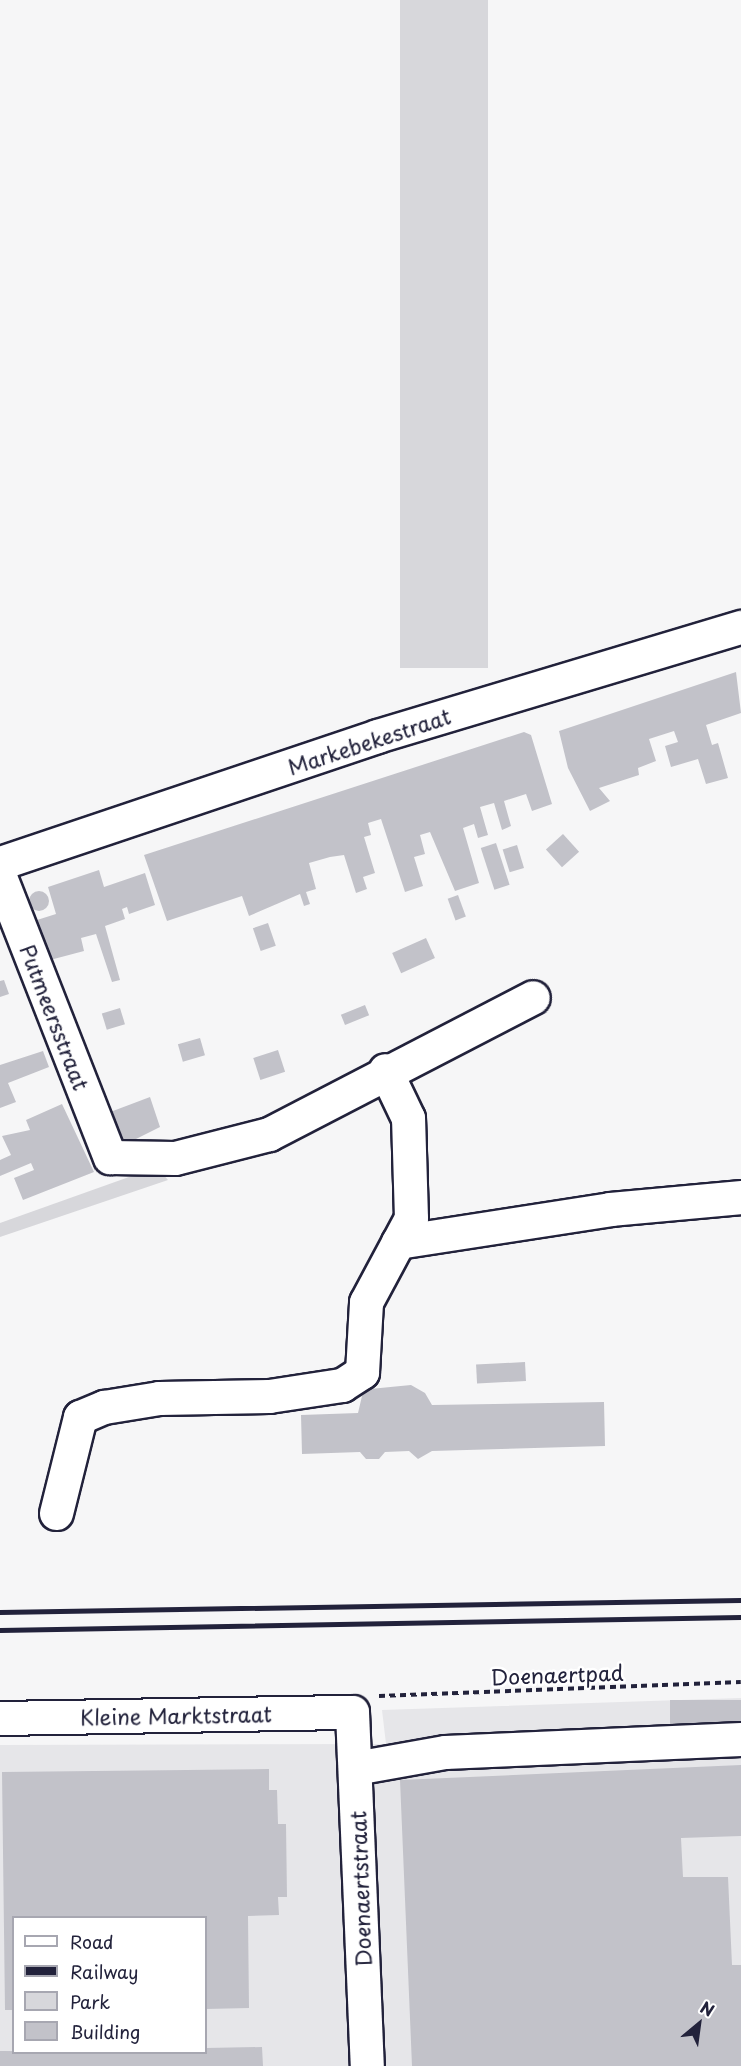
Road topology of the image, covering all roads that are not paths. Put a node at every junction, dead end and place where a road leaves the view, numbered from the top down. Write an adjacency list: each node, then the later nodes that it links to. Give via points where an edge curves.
1 (741, 627): 2 (street, Markebekestraat, via 377,736)
2 (0, 863)
3 (0, 877): 5 (street, Putmeersstraat, via 110,1157 175,1158 269,1134 347,1096)
4 (533, 997): 5 (street)
5 (386, 1070): 7 (street, via 408,1118 413,1188 411,1218)
6 (741, 1197): 7 (street, via 610,1209)
7 (398, 1242): 8 (street, via 366,1302 362,1372 342,1385 269,1396 159,1398 104,1407 80,1417)
8 (56, 1514)
9 (363, 1704): 10 (street, Kleine Marktstraat); 12 (street, Doenaertstraat)
10 (0, 1718)
11 (741, 1739): 12 (street, via 445,1752 383,1759)
12 (354, 1768): 13 (street, Doenaertstraat)
13 (367, 2066)

